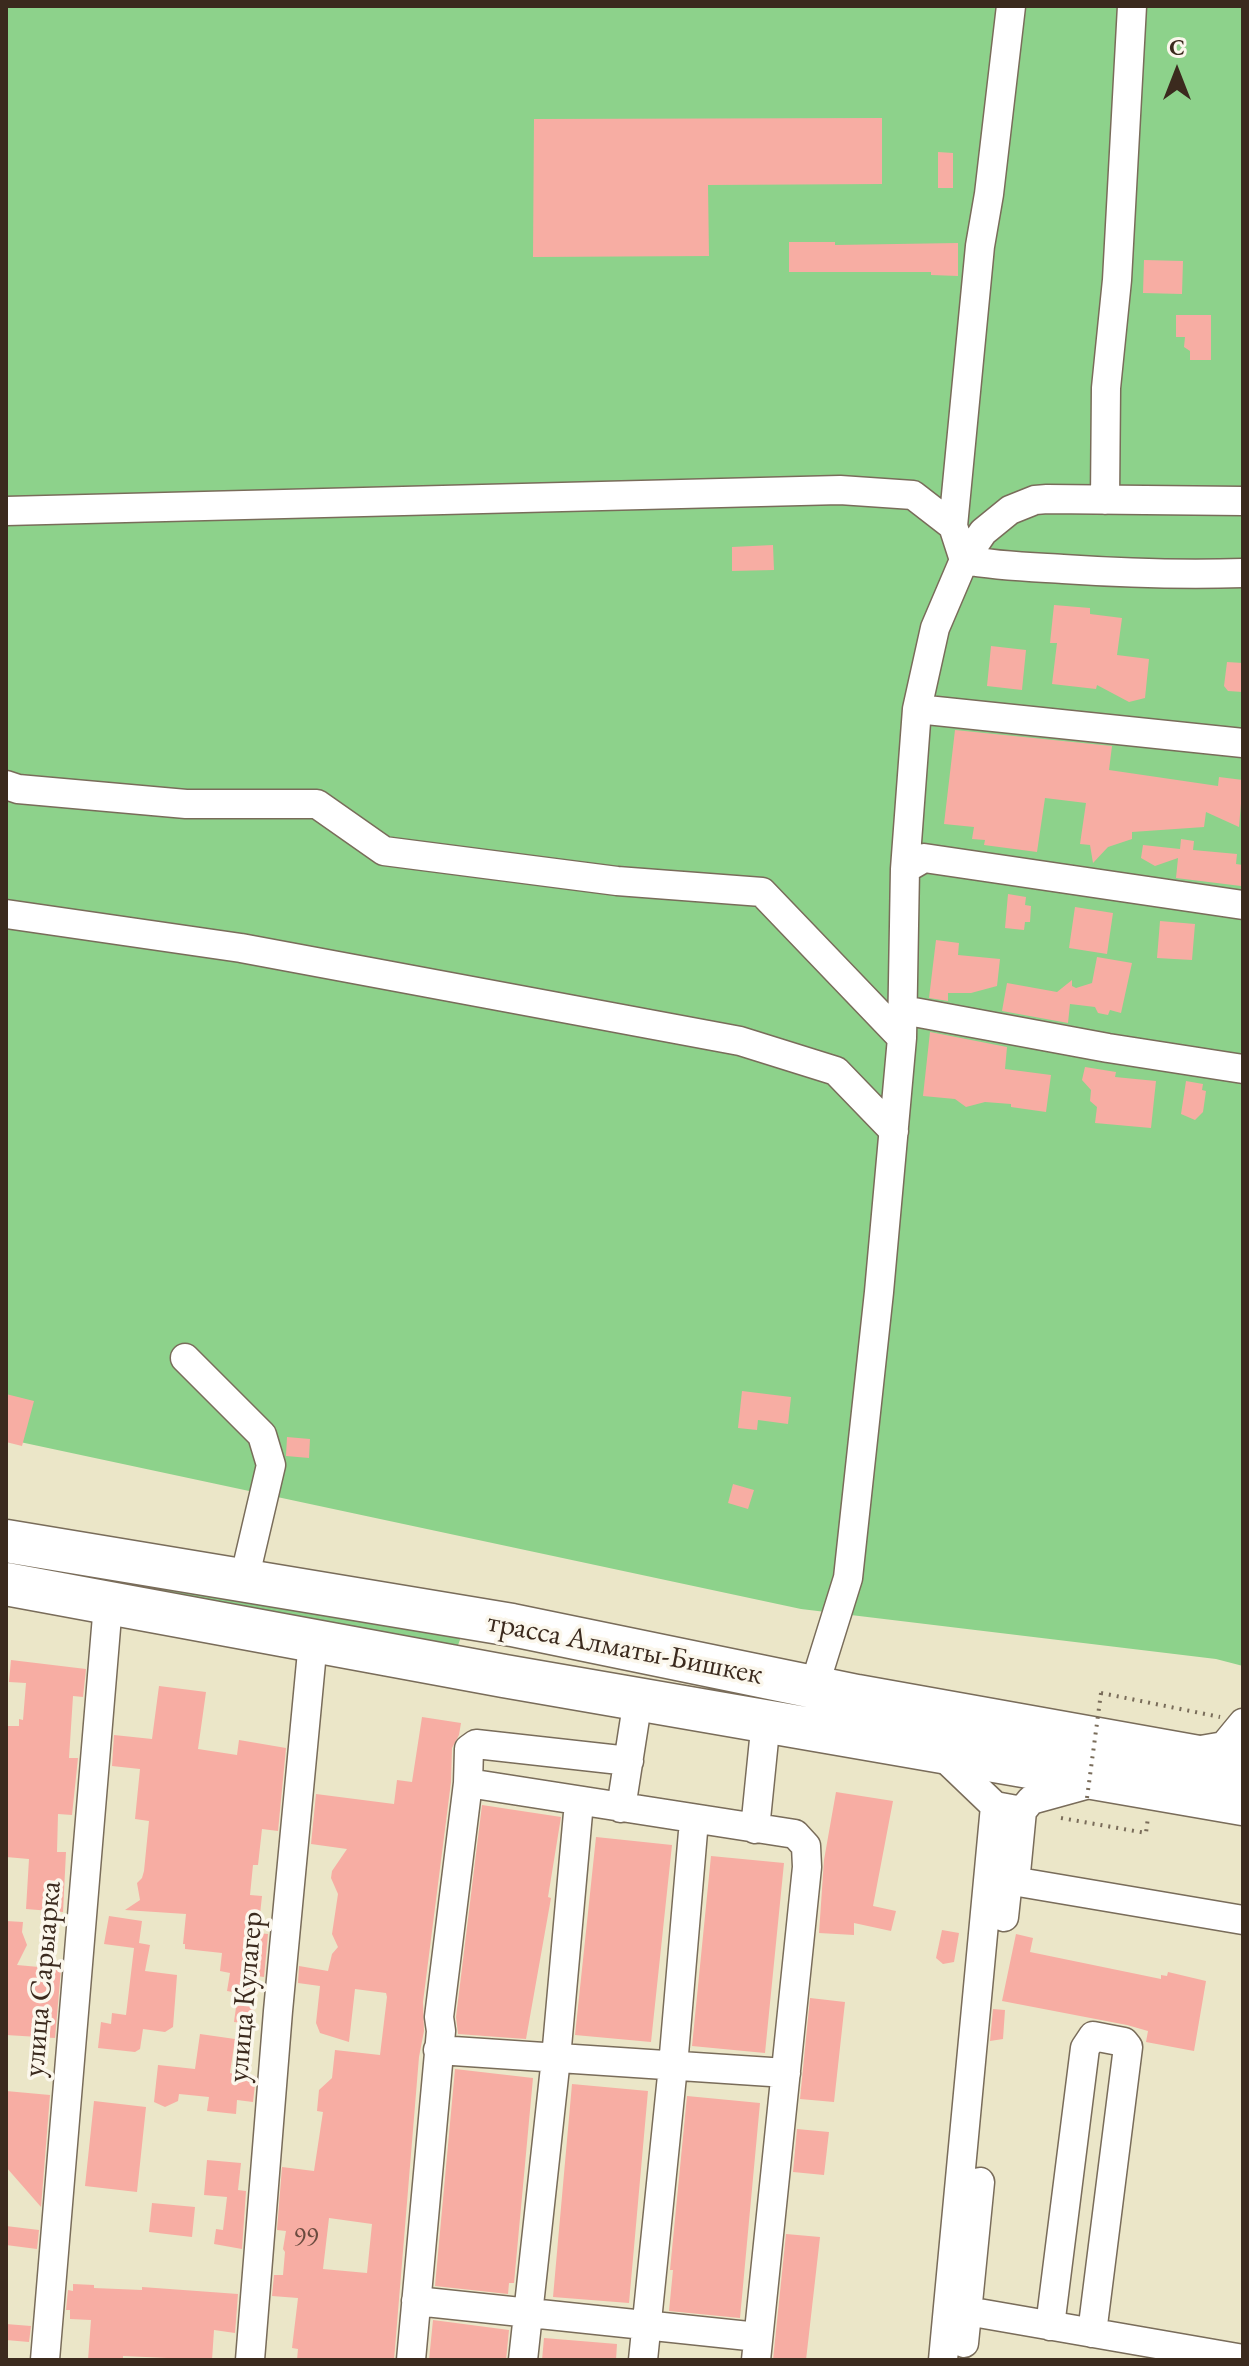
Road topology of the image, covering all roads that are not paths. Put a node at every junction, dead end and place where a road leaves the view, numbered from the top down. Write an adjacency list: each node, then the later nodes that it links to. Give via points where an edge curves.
1 (1011, 6): 6 (street, via 980,246)
2 (1132, 6): 3 (street, via 1106,388)
3 (1105, 500): 4 (street); 7 (street, via 1035,500 1021,505 983,532)
4 (1243, 501)
5 (6, 511): 6 (street, via 840,490 913,495)
6 (953, 526): 7 (street)
7 (964, 560): 8 (street, via 1094,571); 9 (street, via 935,628)
8 (1243, 573)
9 (917, 709): 10 (street); 12 (street)
10 (1243, 743)
11 (6, 785): 15 (street, via 186,804 317,804 384,851 617,881 762,892)
12 (905, 869): 13 (street, via 924,858); 15 (street)
13 (1243, 905)
14 (6, 914): 17 (street, via 241,948 740,1041 836,1071)
15 (903, 1024): 16 (street); 17 (street)
16 (1243, 1069)
17 (894, 1131): 26 (street, via 848,1578)
18 (185, 1358): 20 (street, via 262,1435 268,1450 271,1465)
19 (6, 1541): 20 (highway, трасса Алматы-Бишкек)
20 (244, 1580): 23 (highway, трасса Алматы-Бишкек)
21 (6, 1584): 22 (highway, трасса Алматы-Бишкек)
22 (108, 1604): 24 (highway, трасса Алматы-Бишкек); 56 (street, улица Сарыарка)
23 (512, 1625): 25 (highway); 26 (highway, трасса Алматы-Бишкек)
24 (313, 1641): 25 (highway, трасса Алматы-Бишкек); 57 (street, улица Кулагер)
25 (504, 1676): 27 (highway, трасса Алматы-Бишкек)
26 (814, 1687): 31 (highway, трасса Алматы-Бишкек)
27 (638, 1699): 28 (highway, трасса Алматы-Бишкек); 32 (street)
28 (766, 1720): 30 (highway, трасса Алматы-Бишкек); 41 (street)
29 (1236, 1721): 31 (street, via 1224,1746)
30 (923, 1747): 35 (highway, трасса Алматы-Бишкек); 39 (street)
31 (1178, 1753): 33 (highway, трасса Алматы-Бишкек)
32 (629, 1761): 34 (street, via 476,1744 469,1749); 38 (street)
33 (1243, 1765)
34 (468, 1783): 36 (street); 44 (street)
35 (1118, 1796): 37 (highway, трасса Алматы-Бишкек); 39 (street, via 1077,1785)
36 (579, 1802): 38 (street); 45 (street)
37 (1243, 1804)
38 (621, 1808): 40 (street)
39 (1008, 1808): 42 (street)
40 (694, 1820): 41 (street); 46 (street)
41 (755, 1829): 47 (street, via 795,1834 806,1846)
42 (999, 1879): 43 (street); 49 (street); 61 (street)
43 (1243, 1920)
44 (438, 2050): 45 (street); 48 (street)
45 (556, 2058): 46 (street); 50 (street)
46 (673, 2066): 47 (street); 51 (street)
47 (786, 2073): 54 (street)
48 (416, 2301): 50 (street); 58 (street)
49 (967, 2311): 52 (street); 62 (street)
50 (526, 2314): 51 (street); 59 (street)
51 (647, 2324): 54 (street); 60 (street)
52 (1050, 2326): 53 (street); 53 (street, via 1085,2048 1093,2036 1128,2047)
53 (1092, 2333): 55 (street)
54 (757, 2349)
55 (1243, 2359)
56 (45, 2360)
57 (250, 2360)
58 (411, 2360)
59 (523, 2360)
60 (643, 2360)
61 (943, 2360)
62 (961, 2360)

